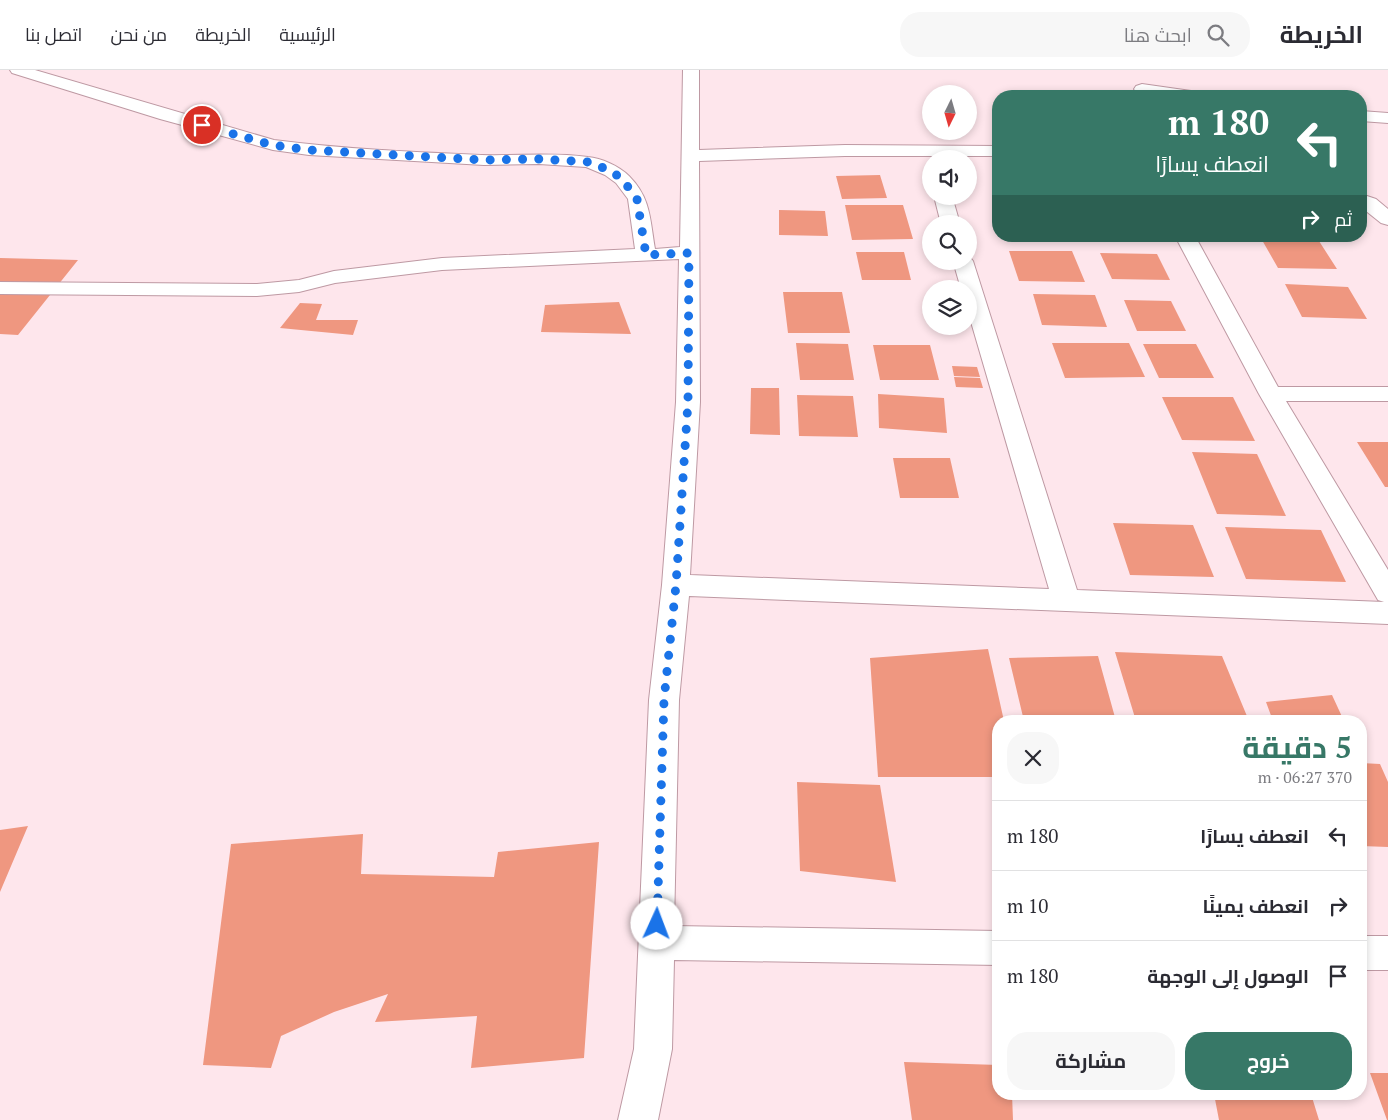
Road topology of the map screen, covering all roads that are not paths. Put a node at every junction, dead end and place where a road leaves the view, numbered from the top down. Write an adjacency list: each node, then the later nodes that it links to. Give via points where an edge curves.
1 (18, 70): 15 (street, via 272,145 484,160 589,162 622,179 637,199)
2 (690, 70): 10 (street)
3 (1146, 70): 4 (street)
4 (1142, 90)
5 (1367, 116): 6 (street)
6 (1388, 118)
7 (992, 151): 8 (street)
8 (977, 152)
9 (922, 154): 10 (street, via 806,150)
10 (691, 156): 14 (street)
11 (1373, 202): 12 (street)
12 (1388, 219)
13 (1188, 242): 18 (street)
14 (689, 253): 15 (street); 20 (street, via 688,402)
15 (646, 255): 17 (street, via 442,264 257,290)
16 (966, 270): 22 (street)
17 (0, 288)
18 (1270, 394): 19 (street); 21 (street)
19 (1388, 394)
20 (676, 585): 22 (street); 24 (street, via 664,700)
21 (1388, 593)
22 (1066, 600): 23 (street)
23 (1388, 613)
24 (657, 943): 25 (street); 28 (street, via 652,1049)
25 (992, 948)
26 (1367, 953): 27 (street)
27 (1388, 953)
28 (638, 1120)

